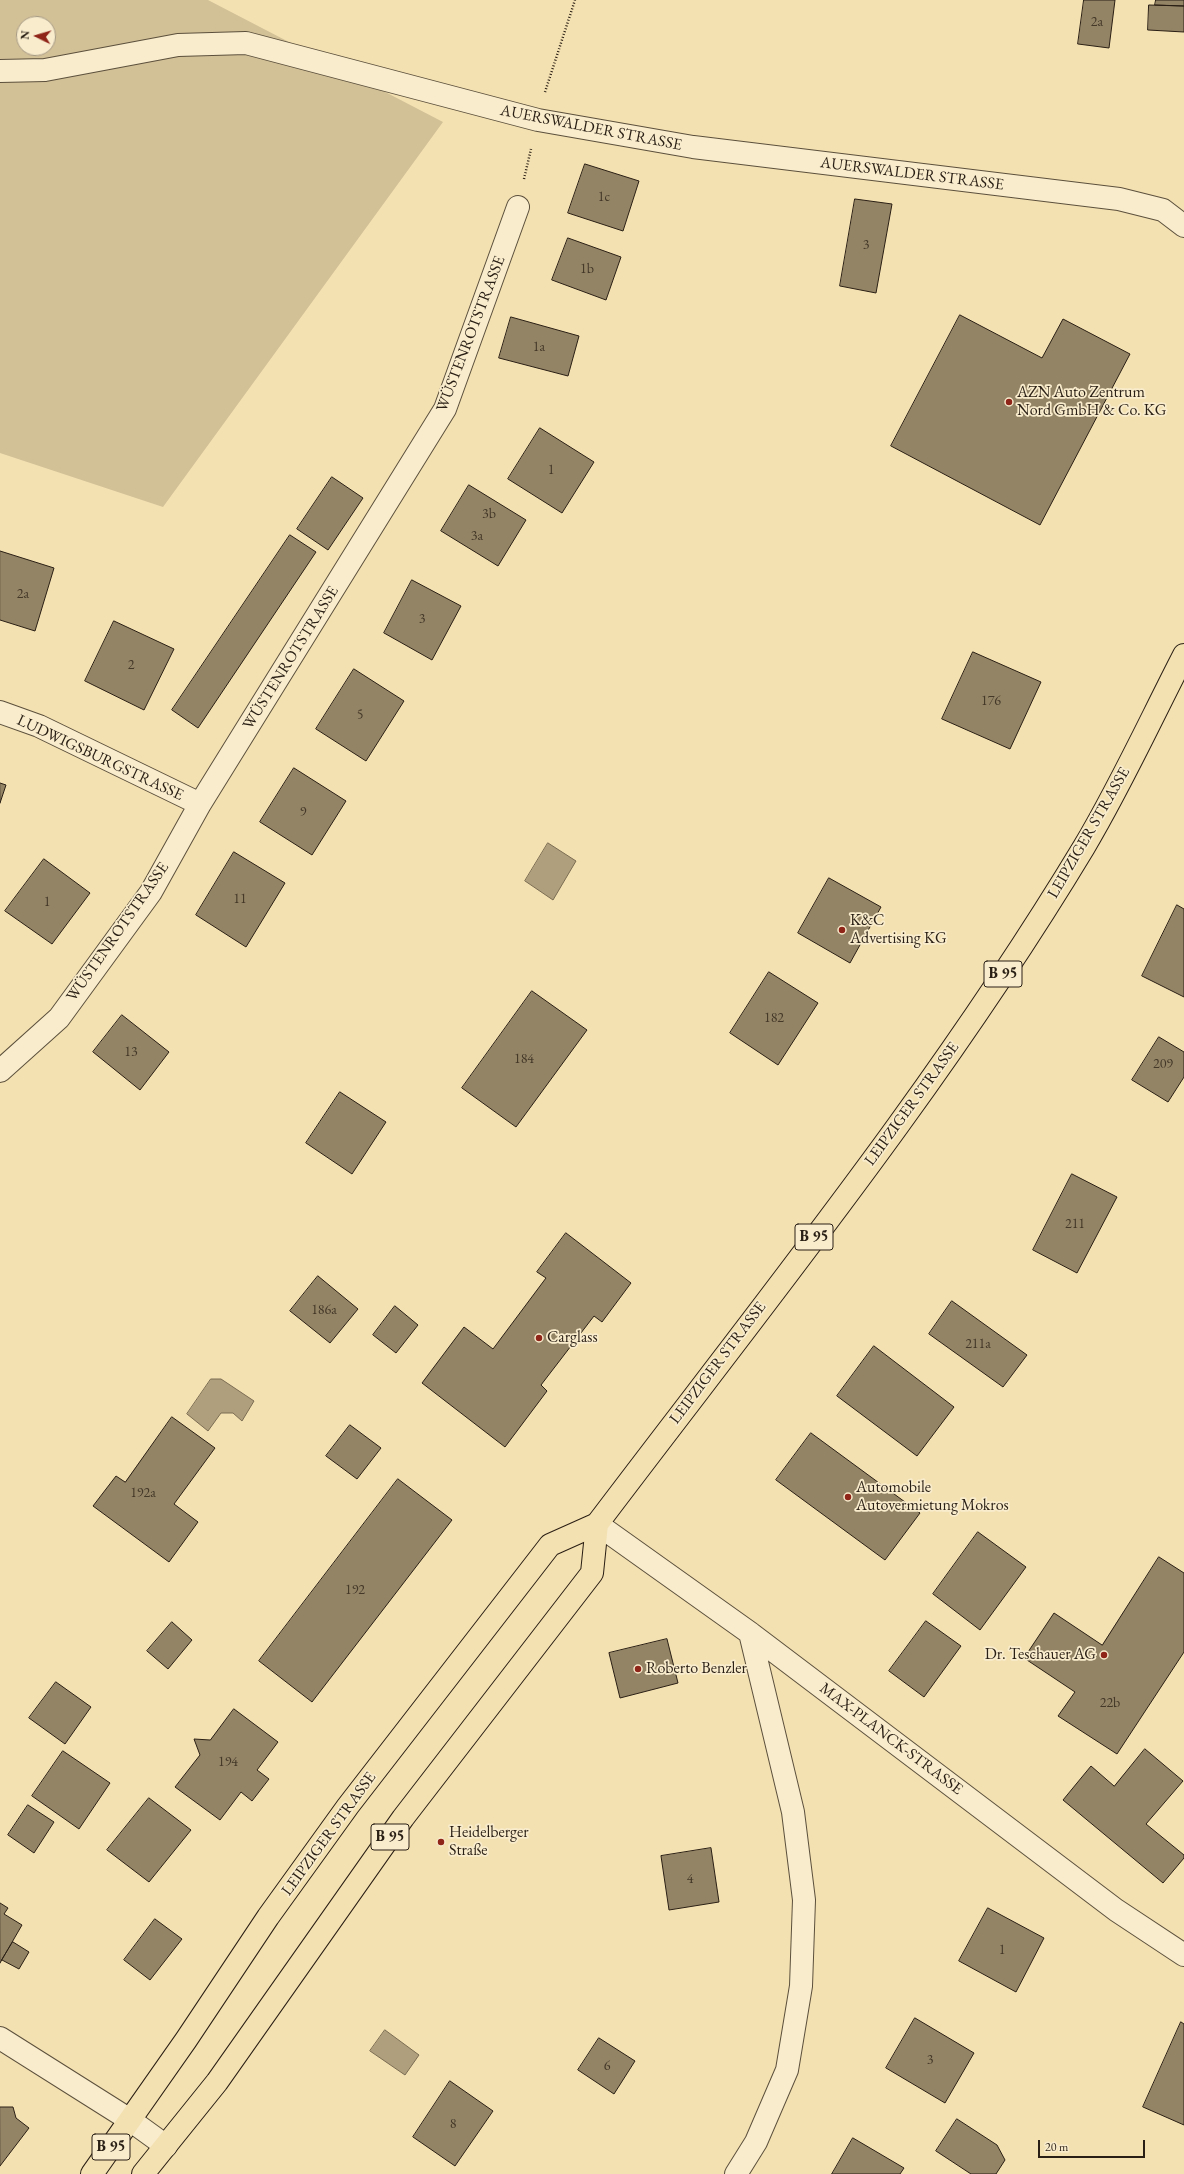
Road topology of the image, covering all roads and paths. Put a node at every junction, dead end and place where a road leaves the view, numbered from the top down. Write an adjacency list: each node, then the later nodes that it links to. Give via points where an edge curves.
1 (575, 0): 3 (path)
2 (0, 71): 3 (street, AUERSWALDER STRASSE, via 45,70 178,45 246,43)
3 (538, 120): 4 (path); 5 (street, AUERSWALDER STRASSE, via 693,147 1119,199 1163,210)
4 (518, 207): 8 (street, WÜSTENROTSTRASSE, via 445,409)
5 (1184, 226)
6 (1184, 655): 10 (main road, LEIPZIGER STRASSE / B 95, via 1085,845 1004,972 917,1100)
7 (0, 712): 8 (street, LUDWIGSBURGSTRASSE, via 39,726)
8 (200, 804): 9 (street, WÜSTENROTSTRASSE, via 151,892 59,1018)
9 (0, 1071)
10 (597, 1524): 11 (street, MAX-PLANCK-STRASSE); 14 (main road, LEIPZIGER STRASSE / B 95, via 550,1545 532,1567 348,1806 268,1917); 15 (main road, B 95, via 592,1573 403,1818 217,2082)
11 (750, 1633): 12 (street, MAX-PLANCK-STRASSE, via 1116,1910); 18 (street, via 793,1812 803,1907 801,1986 787,2070 756,2142)
12 (1184, 1955)
13 (0, 2038): 14 (street)
14 (130, 2120): 15 (street); 16 (main road, LEIPZIGER STRASSE / B 95)
15 (166, 2146): 17 (main road, B 95)
16 (92, 2174)
17 (143, 2174)
18 (736, 2174)

